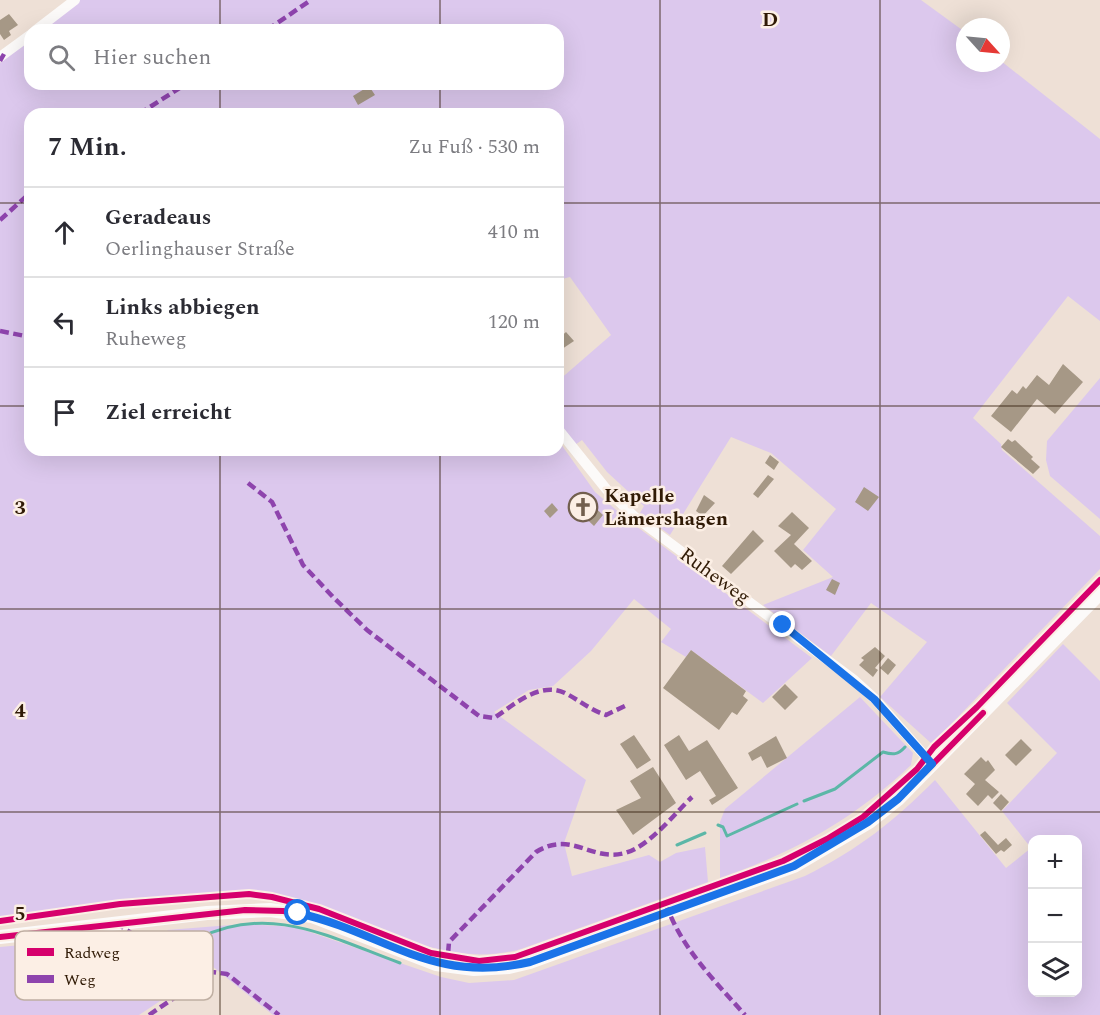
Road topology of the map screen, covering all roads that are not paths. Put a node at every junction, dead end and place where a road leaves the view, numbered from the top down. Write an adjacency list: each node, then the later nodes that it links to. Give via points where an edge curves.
1 (75, 0): 2 (street)
2 (44, 24)
3 (24, 39): 4 (street)
4 (0, 57)
5 (564, 436): 7 (street, Ruheweg, via 607,490 635,517 853,679)
6 (1100, 593): 7 (street)
7 (932, 764): 8 (street, via 898,799 868,822 794,866 509,967 474,969 436,964 312,916 270,910 207,913)
8 (52, 931)
9 (15, 935): 10 (street)
10 (0, 937)

